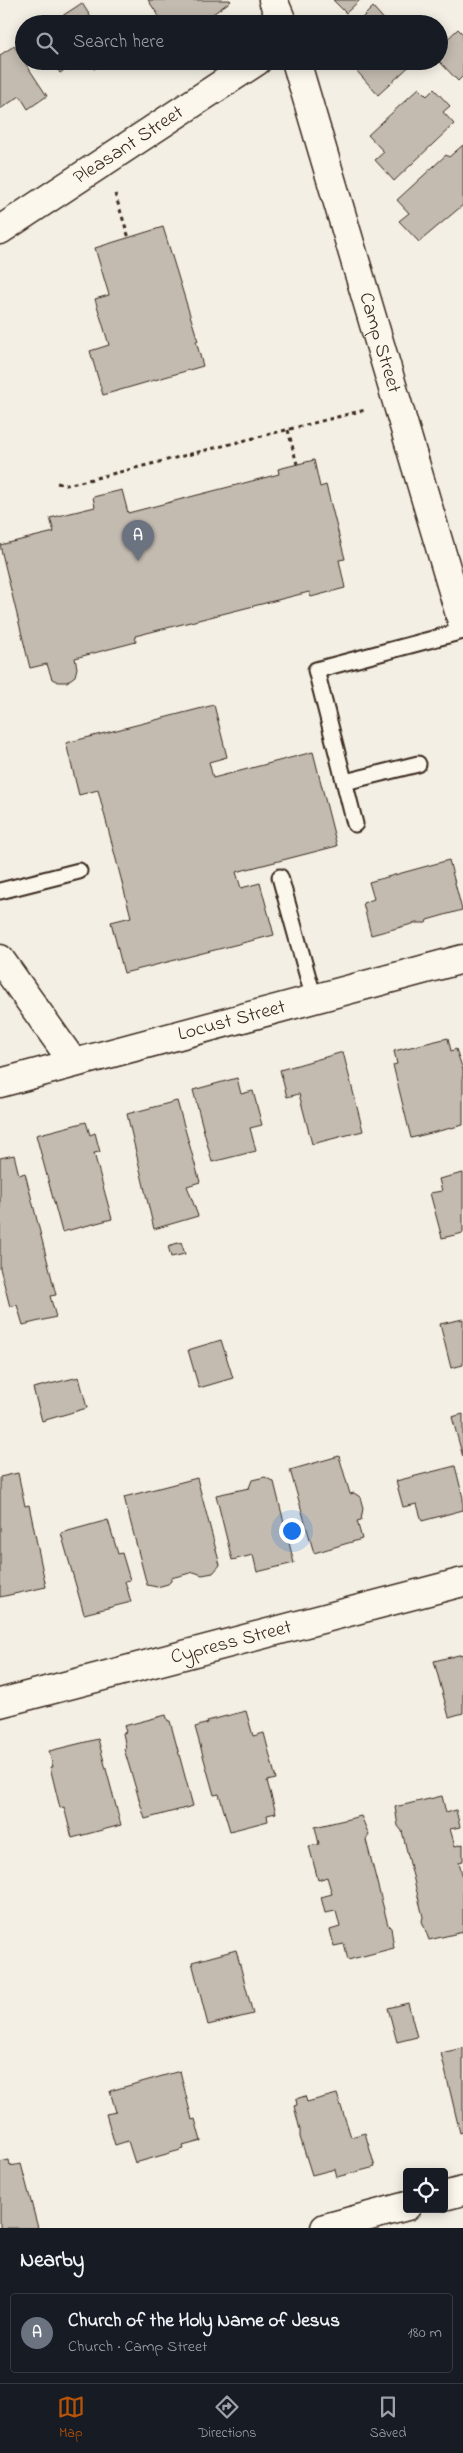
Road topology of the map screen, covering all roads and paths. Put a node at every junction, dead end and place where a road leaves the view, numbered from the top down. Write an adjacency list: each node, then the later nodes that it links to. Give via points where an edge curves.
1 (273, 0): 2 (street)
2 (279, 15)
3 (244, 70): 6 (street, Pleasant Street)
4 (299, 70): 12 (street, Camp Street)
5 (114, 190): 7 (path)
6 (0, 230)
7 (129, 238)
8 (368, 409): 9 (path)
9 (288, 430): 10 (path); 11 (path, via 80,482)
10 (297, 464)
11 (57, 483)
12 (462, 617): 14 (lane, via 316,670)
13 (418, 764): 14 (lane)
14 (345, 782): 15 (lane)
15 (355, 824)
16 (79, 871): 18 (lane)
17 (280, 876): 21 (lane)
18 (0, 891)
19 (0, 959): 22 (street)
20 (463, 959): 21 (street, Locust Street)
21 (314, 999): 22 (street, Locust Street)
22 (73, 1062): 23 (street, Locust Street)
23 (0, 1083)
24 (463, 1582): 25 (street, Cypress Street)
25 (0, 1704)
26 (463, 2191): 27 (street)
27 (448, 2195)
28 (403, 2207): 29 (street)
29 (325, 2228)

